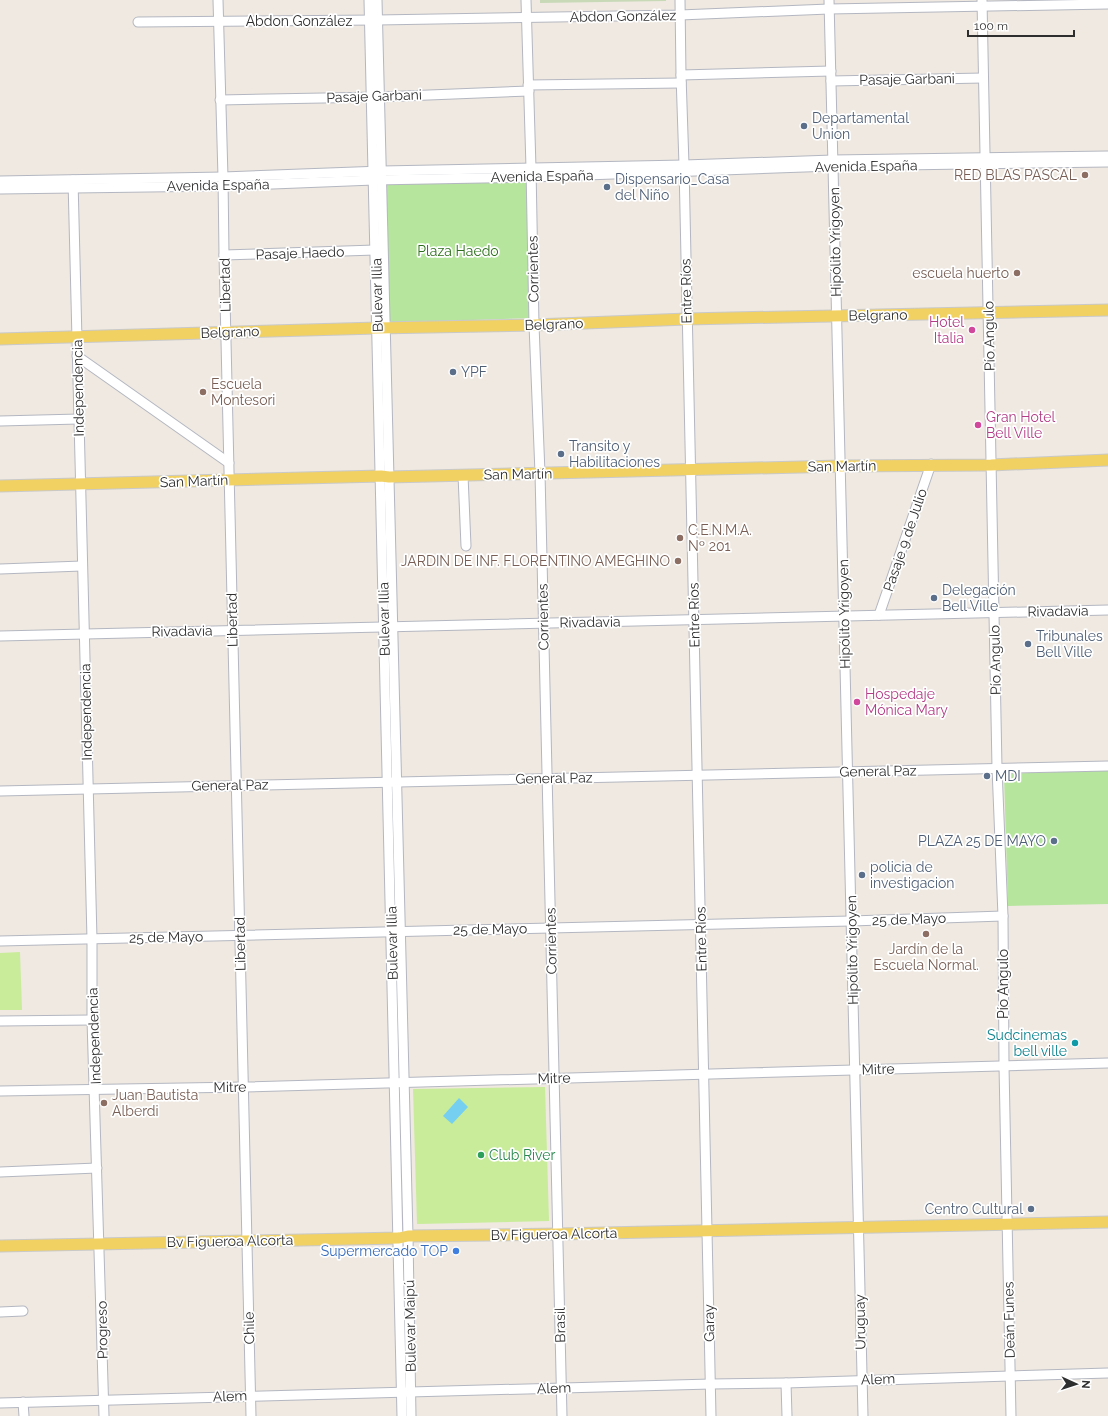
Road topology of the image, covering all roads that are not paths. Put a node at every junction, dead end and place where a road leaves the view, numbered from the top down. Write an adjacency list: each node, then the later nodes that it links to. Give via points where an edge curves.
1 (218, 0): 13 (street, Libertad)
2 (369, 0): 11 (street, Bulevar Illia)
3 (377, 0): 11 (street, Bulevar Illia)
4 (526, 0): 10 (street, Corrientes)
5 (680, 0): 9 (street, Entre Ríos)
6 (982, 3): 7 (street, Abdon González); 8 (street, Abdon González); 15 (street, Pío Angulo)
7 (1108, 4)
8 (829, 5): 9 (street, Abdon González); 14 (street, Hipólito Yrigoyen)
9 (680, 14): 10 (street, Abdon González); 16 (street, Entre Ríos)
10 (527, 17): 11 (street, Abdon González); 18 (street, Corrientes)
11 (374, 20): 13 (street, Abdon González); 19 (street, Bulevar Illia)
12 (138, 22): 13 (street, Abdon González)
13 (219, 22): 20 (street, Libertad)
14 (831, 71): 16 (street, Pasaje Garbani); 17 (street, Hipólito Yrigoyen)
15 (983, 78): 17 (street, Pasaje Garbani); 22 (street, Pío Angulo)
16 (681, 79): 18 (street, Pasaje Garbani); 25 (street, Entre Ríos)
17 (831, 81): 24 (street, Hipólito Yrigoyen)
18 (528, 88): 19 (street, Pasaje Garbani); 26 (street, Corrientes)
19 (375, 97): 20 (street, Pasaje Garbani); 27 (street, Bulevar Illia)
20 (220, 100): 29 (street, Libertad)
21 (1108, 156): 22 (street, Avenida España)
22 (985, 161): 23 (street, Avenida España); 24 (street, Avenida España); 35 (street, Pío Angulo)
23 (1108, 162)
24 (833, 163): 25 (street, Avenida España); 36 (street, Hipólito Yrigoyen)
25 (684, 168): 26 (street, Avenida España); 37 (street, Entre Ríos)
26 (531, 173): 27 (street, Avenida España); 38 (street, Corrientes)
27 (378, 175): 29 (street, Avenida España); 32 (street, Bulevar Illia); 39 (street, Bulevar Illia)
28 (0, 181): 30 (street, Avenida España)
29 (223, 181): 30 (street, Avenida España); 33 (street, Libertad)
30 (73, 183): 31 (street, Avenida España); 41 (street, Independencia)
31 (0, 189)
32 (375, 250): 33 (street, Pasaje Haedo); 39 (street, Bulevar Illia)
33 (224, 255): 40 (street, Libertad)
34 (1108, 310): 35 (main road, Belgrano)
35 (988, 312): 36 (main road, Belgrano); 49 (street, Pío Angulo)
36 (837, 315): 37 (main road, Belgrano); 50 (street, Hipólito Yrigoyen)
37 (687, 319): 38 (main road, Belgrano); 51 (street, Entre Ríos)
38 (534, 325): 39 (main road, Belgrano); 52 (street, Corrientes)
39 (381, 327): 40 (main road, Belgrano); 54 (street, Bulevar Illia)
40 (226, 332): 41 (main road, Belgrano); 47 (street, Libertad)
41 (77, 336): 42 (main road, Belgrano); 43 (street, Independencia)
42 (0, 339)
43 (77, 356): 44 (street, Independencia); 47 (street)
44 (79, 418): 45 (street); 56 (street, Independencia)
45 (0, 421)
46 (1108, 460): 49 (main road, San Martín)
47 (229, 463): 55 (street, Libertad)
48 (931, 464): 49 (main road, San Martín); 50 (main road, San Martín); 63 (street, Pasaje 9 de Julio)
49 (991, 465): 62 (street, Pío Angulo)
50 (840, 466): 51 (main road, San Martín); 64 (street, Hipólito Yrigoyen)
51 (690, 470): 52 (main road, San Martín); 65 (street, Entre Ríos)
52 (540, 473): 53 (main road, San Martín); 66 (street, Corrientes)
53 (463, 475): 54 (main road, San Martín); 58 (street)
54 (385, 476): 55 (main road, San Martín); 67 (street, Bulevar Illia)
55 (229, 480): 56 (main road, San Martín); 68 (street, Libertad)
56 (80, 485): 57 (main road, San Martín); 59 (street, Independencia)
57 (0, 486)
58 (466, 546)
59 (82, 566): 60 (street); 69 (street, Independencia)
60 (0, 570)
61 (1108, 610): 62 (street, Rivadavia)
62 (994, 612): 63 (street, Rivadavia); 72 (street, Pío Angulo)
63 (879, 615): 64 (street, Rivadavia)
64 (844, 616): 65 (street, Rivadavia); 73 (street, Hipólito Yrigoyen)
65 (694, 619): 66 (street, Rivadavia); 74 (street, Entre Ríos)
66 (543, 623): 67 (street, Rivadavia); 75 (street, Corrientes)
67 (389, 626): 68 (street, Rivadavia); 76 (street, Bulevar Illia)
68 (233, 630): 69 (street, Rivadavia); 77 (street, Libertad)
69 (84, 634): 70 (street, Rivadavia); 78 (street, Independencia)
70 (0, 636)
71 (1108, 766): 72 (street, General Paz)
72 (998, 768): 73 (street, General Paz); 80 (street, Pío Angulo)
73 (848, 771): 74 (street, General Paz); 81 (street, Hipólito Yrigoyen)
74 (697, 775): 75 (street, General Paz); 82 (street, Entre Ríos)
75 (547, 778): 76 (street, General Paz); 83 (street, Corrientes)
76 (392, 782): 77 (street, General Paz); 84 (street, Bulevar Illia)
77 (236, 785): 78 (street, General Paz); 85 (street, Libertad)
78 (88, 789): 79 (street, General Paz); 86 (street, Independencia)
79 (0, 791)
80 (1003, 916): 81 (street, 25 de Mayo); 91 (street, Pío Angulo)
81 (851, 921): 82 (street, 25 de Mayo); 92 (street, Hipólito Yrigoyen)
82 (701, 924): 83 (street, 25 de Mayo); 93 (street, Entre Ríos)
83 (550, 928): 84 (street, 25 de Mayo); 94 (street, Corrientes)
84 (396, 932): 85 (street, 25 de Mayo); 95 (street, Bulevar Illia)
85 (240, 935): 86 (street, 25 de Mayo); 96 (street, Libertad)
86 (92, 939): 87 (street, 25 de Mayo); 88 (street, Independencia)
87 (0, 941)
88 (92, 1020): 89 (street); 97 (street, Independencia)
89 (0, 1021)
90 (1108, 1063): 91 (street, Mitre)
91 (1004, 1066): 92 (street, Mitre); 102 (street, Pío Angulo)
92 (854, 1070): 93 (street, Mitre); 103 (street, Hipólito Yrigoyen)
93 (704, 1074): 94 (street, Mitre); 104 (street, Entre Ríos)
94 (554, 1078): 95 (street, Mitre); 105 (street, Corrientes)
95 (400, 1082): 96 (street, Mitre); 106 (street, Bulevar Illia)
96 (243, 1087): 97 (street, Mitre); 107 (street, Libertad)
97 (95, 1089): 98 (street, Mitre); 99 (street, Independencia)
98 (0, 1091)
99 (97, 1168): 100 (street); 108 (street, Independencia)
100 (0, 1172)
101 (1108, 1222): 102 (main road, Bv Figueroa Alcorta)
102 (1007, 1224): 103 (main road, Bv Figueroa Alcorta); 113 (street, Deán Funes)
103 (858, 1227): 104 (main road, Bv Figueroa Alcorta); 114 (street, Uruguay)
104 (707, 1230): 105 (main road, Bv Figueroa Alcorta); 116 (street, Garay)
105 (558, 1234): 106 (main road, Bv Figueroa Alcorta); 117 (street, Brasil)
106 (404, 1237): 107 (main road, Bv Figueroa Alcorta); 118 (street, Bulevar Maipú)
107 (247, 1241): 108 (main road, Bv Figueroa Alcorta); 119 (street, Chile)
108 (99, 1244): 109 (main road, Bv Figueroa Alcorta); 120 (street, Progreso)
109 (0, 1246)
110 (23, 1311): 111 (street)
111 (0, 1312)
112 (1108, 1373): 113 (street, Alem)
113 (1010, 1376): 114 (street, Alem); 132 (street, Deán Funes)
114 (862, 1380): 115 (street, Alem); 131 (street, Uruguay)
115 (786, 1383): 116 (street, Alem); 130 (street)
116 (711, 1384): 117 (street, Alem); 129 (street, Garay)
117 (561, 1388): 118 (street, Alem); 128 (street, Brasil)
118 (406, 1392): 119 (street, Alem); 126 (street, Bulevar Maipú); 127 (street, Bulevar Maipú)
119 (250, 1396): 120 (street, Alem); 125 (street, Chile)
120 (103, 1400): 122 (street, Alem); 124 (street, Progreso)
121 (0, 1402): 122 (street, Alem)
122 (24, 1402): 123 (street)
123 (24, 1416)
124 (104, 1416)
125 (251, 1416)
126 (402, 1416)
127 (412, 1416)
128 (562, 1416)
129 (711, 1416)
130 (787, 1416)
131 (862, 1416)
132 (1011, 1416)

